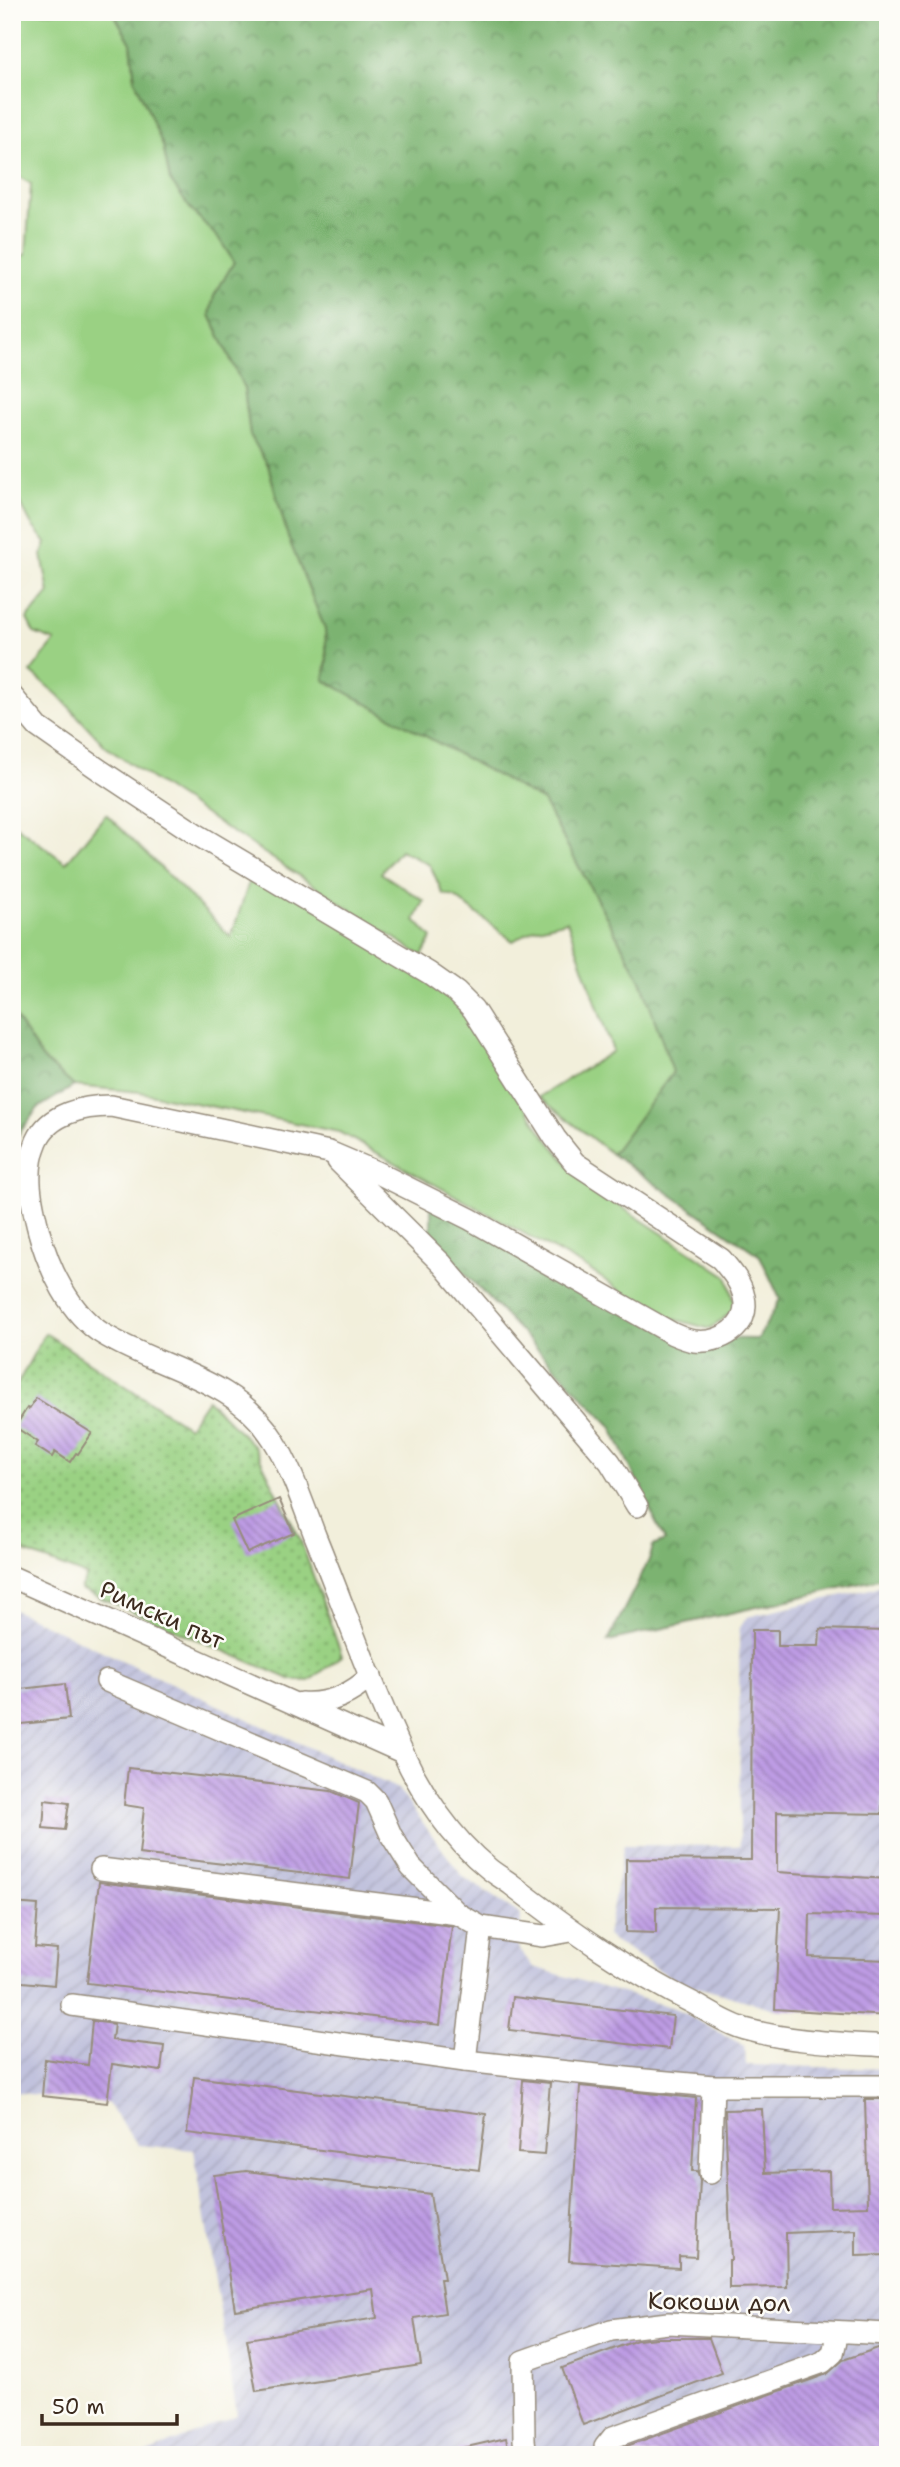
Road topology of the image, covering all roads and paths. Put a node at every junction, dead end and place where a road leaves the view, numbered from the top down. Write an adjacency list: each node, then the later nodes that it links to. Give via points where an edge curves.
1 (12, 695): 2 (street, via 38,727 101,771 456,992 473,1009 575,1163 721,1259 745,1299 743,1318 732,1333 715,1340 694,1341 673,1334 470,1219)
2 (329, 1152): 3 (street, via 442,1264 610,1462); 5 (street, via 111,1106 85,1106 59,1118 39,1136 29,1164 31,1204 44,1250 83,1317 102,1334 230,1394 272,1438)
3 (637, 1506)
4 (12, 1577): 7 (street, Римски път)
5 (371, 1676): 7 (street, Римски път, via 332,1700); 8 (street)
6 (107, 1681): 10 (street, via 367,1792 411,1867)
7 (290, 1701): 8 (street, Римски път)
8 (402, 1752): 12 (street, via 428,1797 472,1852)
9 (101, 1869): 10 (street)
10 (458, 1914): 11 (street)
11 (481, 1927): 12 (street, via 543,1936); 15 (street)
12 (571, 1931): 14 (street, via 662,1988 741,2028 811,2041)
13 (72, 2005): 15 (street)
14 (888, 2046)
15 (465, 2061): 16 (street)
16 (713, 2086): 17 (street); 18 (street)
17 (888, 2087)
18 (710, 2172)
19 (838, 2332): 20 (street, Кокоши дол); 21 (street, Кокоши дол, via 668,2323 611,2330 523,2361); 22 (street, via 833,2353 823,2362 613,2437)
20 (888, 2334)
21 (526, 2455)
22 (605, 2455)

